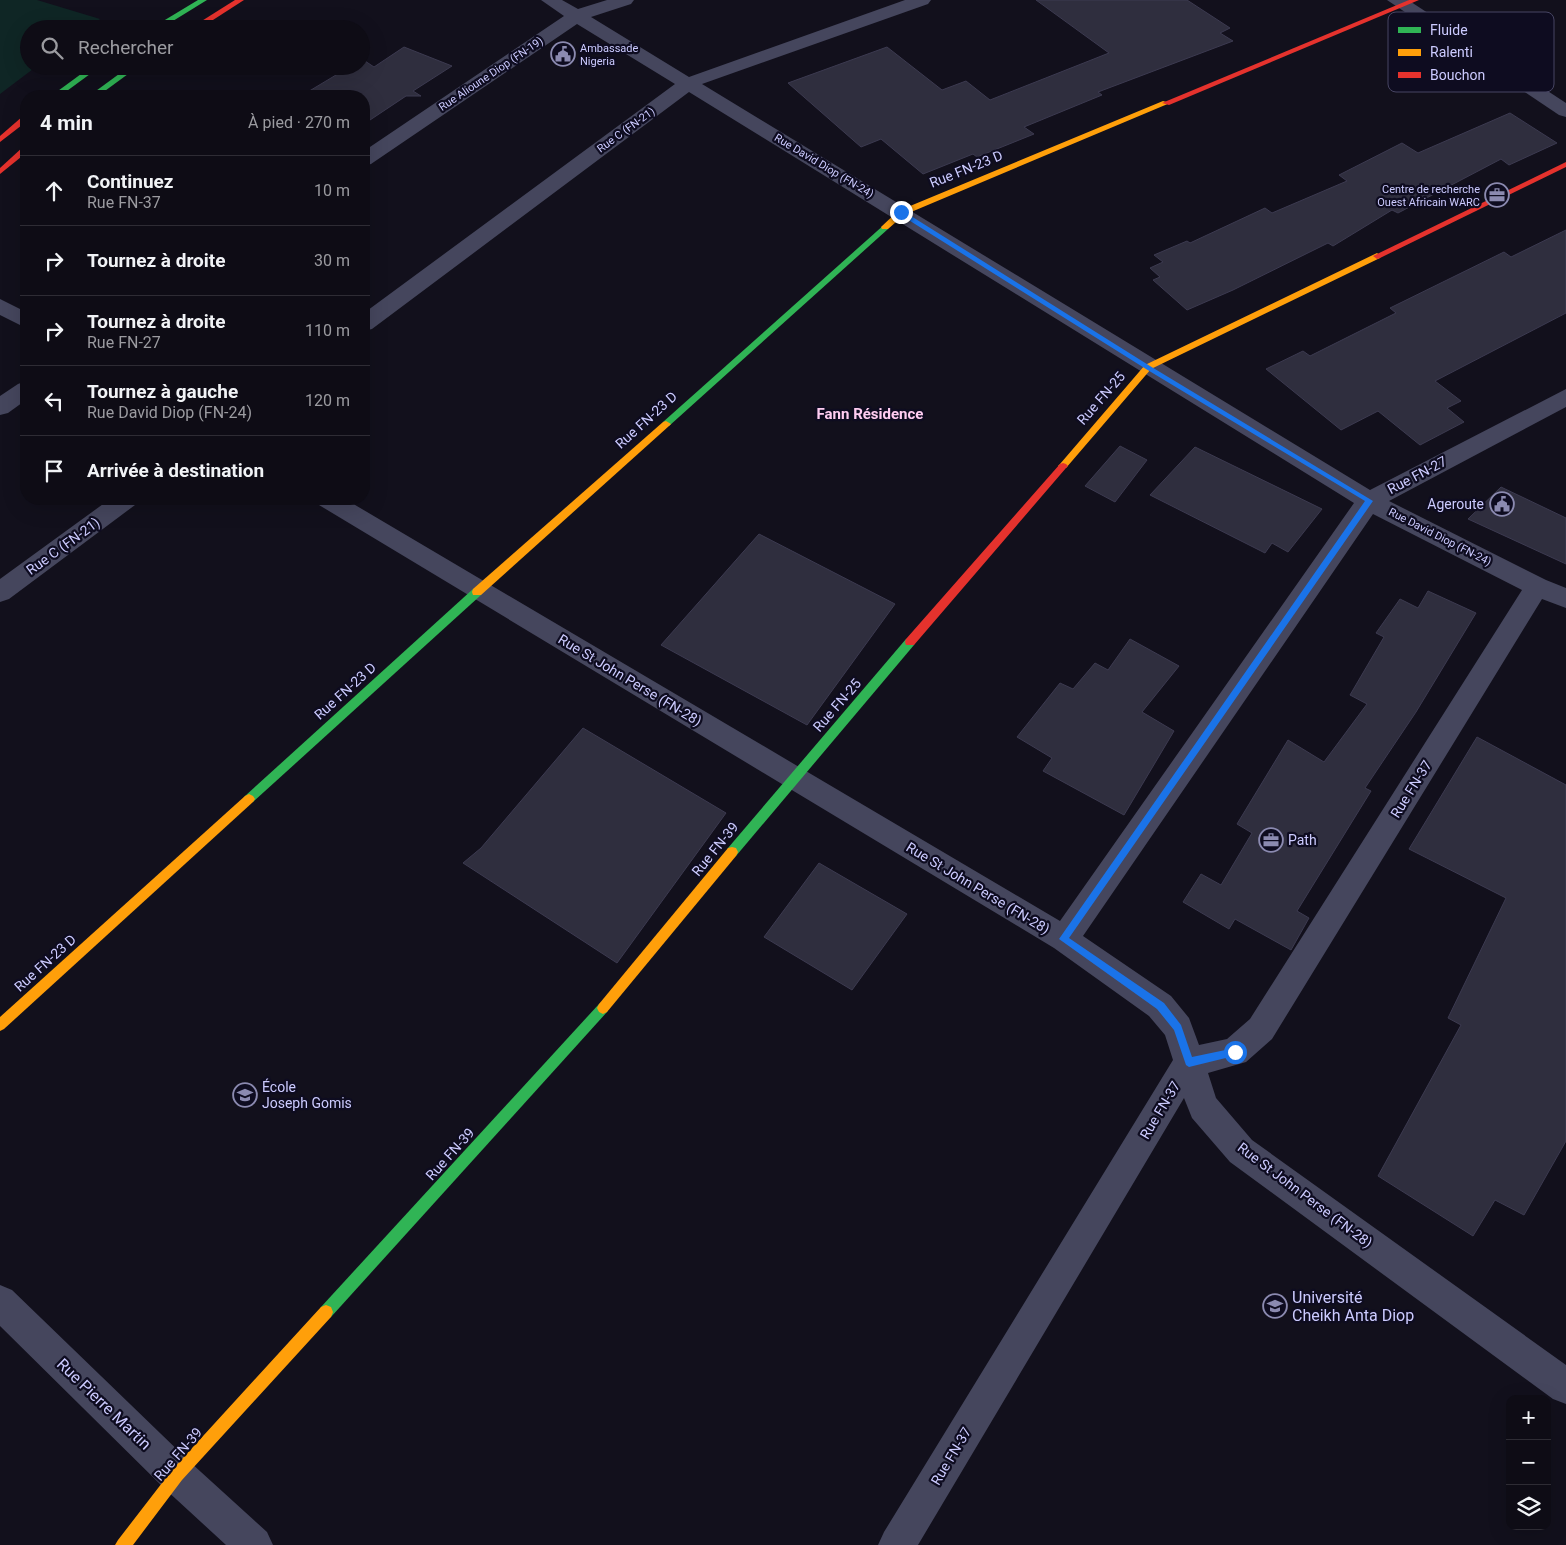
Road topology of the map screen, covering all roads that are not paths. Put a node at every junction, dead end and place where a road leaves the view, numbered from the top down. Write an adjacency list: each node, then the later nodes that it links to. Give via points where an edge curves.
1 (203, 0): 9 (main road)
2 (240, 0): 10 (main road)
3 (550, 0): 8 (street, Rue David Diop (FN-24))
4 (625, 0): 8 (street, Rue Alioune Diop (FN-19))
5 (922, 0): 13 (street, Rue C (FN-21))
6 (1405, 2): 7 (street); 24 (main road, Rue FN-23 D)
7 (1420, 12)
8 (576, 16): 13 (street, Rue David Diop (FN-24)); 21 (street, Rue Alioune Diop (FN-19))
9 (169, 20)
10 (208, 20)
11 (85, 75): 14 (main road)
12 (122, 75): 15 (main road)
13 (689, 83): 24 (street, Rue David Diop (FN-24)); 27 (street, Rue C (FN-21))
14 (64, 90)
15 (101, 90)
16 (1538, 92): 17 (street)
17 (1566, 111)
18 (20, 123): 19 (main road)
19 (0, 140)
20 (20, 154): 23 (main road)
21 (370, 156)
22 (1566, 164): 28 (main road, Rue FN-25)
23 (0, 172)
24 (901, 212): 28 (street, Rue David Diop (FN-24)); 36 (main road, Rue FN-23 D)
25 (0, 306): 26 (street)
26 (20, 318)
27 (370, 320)
28 (1148, 368): 32 (street, Rue David Diop (FN-24)); 39 (main road, Rue FN-25)
29 (20, 393): 31 (street)
30 (1566, 397): 32 (street, Rue FN-27)
31 (0, 407)
32 (1369, 501): 35 (street, Rue David Diop (FN-24)); 40 (street, Rue FN-27)
33 (119, 505): 37 (street, Rue C (FN-21))
34 (336, 505): 36 (street, Rue St John Perse (FN-28))
35 (1537, 587): 38 (street, Rue David Diop (FN-24)); 42 (street, Rue FN-37, via 1261,1030 1235,1052)
36 (480, 590): 39 (street, Rue St John Perse (FN-28)); 41 (main road, Rue FN-23 D)
37 (0, 592)
38 (1566, 598)
39 (793, 778): 40 (street, Rue St John Perse (FN-28)); 45 (main road, Rue FN-39, via 611,999)
40 (1064, 939): 42 (street, Rue St John Perse (FN-28), via 1160,1006 1178,1028)
41 (0, 1025)
42 (1189, 1062): 44 (street, Rue St John Perse (FN-28), via 1203,1107 1241,1150); 48 (street, Rue FN-37)
43 (0, 1302): 45 (street, Rue Pierre Martin)
44 (1566, 1386)
45 (178, 1476): 46 (main road, Rue FN-39); 47 (street, Rue Pierre Martin)
46 (123, 1545)
47 (254, 1545)
48 (897, 1545)

